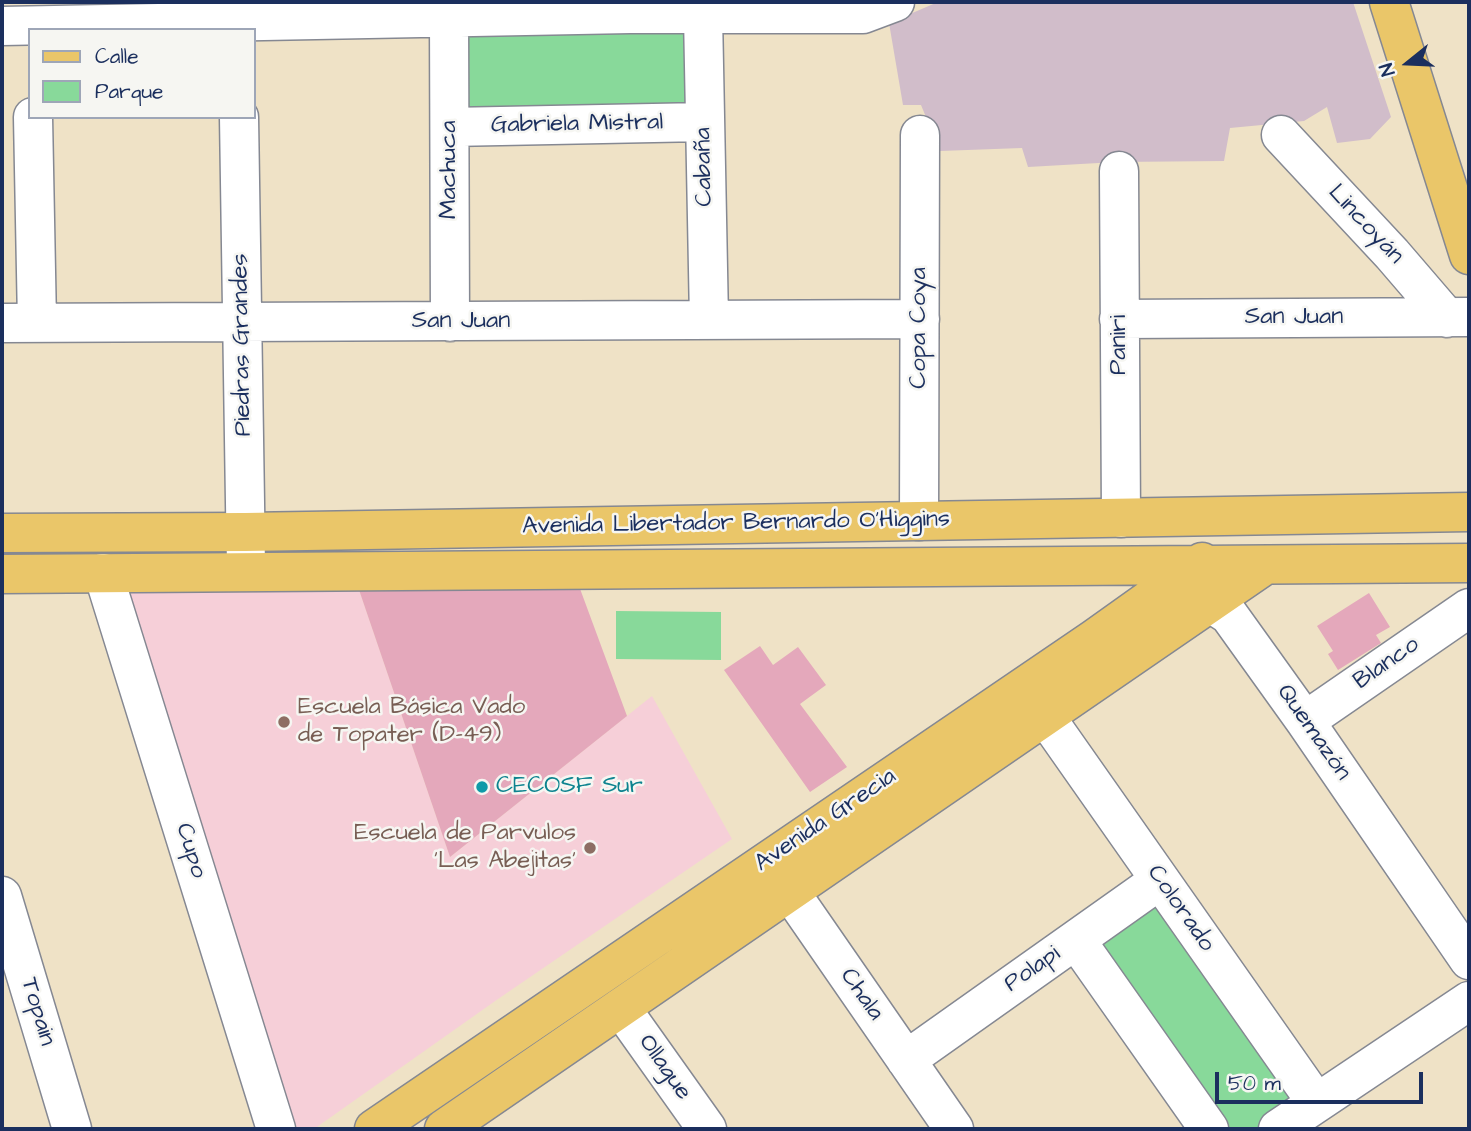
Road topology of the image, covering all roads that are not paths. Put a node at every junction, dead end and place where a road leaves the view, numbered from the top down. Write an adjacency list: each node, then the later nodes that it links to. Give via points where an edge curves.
1 (895, 2): 4 (street, via 863,14)
2 (1389, 2): 17 (main road)
3 (630, 8): 5 (street); 7 (street)
4 (764, 8): 5 (street)
5 (703, 15): 11 (street, Cabaña)
6 (238, 18): 7 (street); 8 (street)
7 (449, 18): 12 (street, Machuca)
8 (22, 27)
9 (33, 119): 16 (street)
10 (239, 119): 24 (street, Piedras Grandes)
11 (704, 122): 12 (street, Gabriela Mistral); 21 (street, Cabaña)
12 (450, 127): 22 (street, Machuca)
13 (920, 135): 18 (street, Copa Coya)
14 (1281, 135): 19 (street, Lincoyán)
15 (1119, 172): 20 (street, Paniri)
16 (18, 226): 23 (street)
17 (1469, 256)
18 (920, 318): 21 (street, San Juan); 28 (street, Copa Coya)
19 (1458, 318): 20 (street, San Juan)
20 (1119, 319): 27 (street, Paniri)
21 (709, 320): 22 (street, San Juan)
22 (450, 322): 24 (street, San Juan)
23 (19, 323): 24 (street, San Juan)
24 (242, 323): 29 (street, Piedras Grandes)
25 (1469, 512): 26 (main road, Avenida Libertador Bernardo O'Higgins)
26 (1279, 515): 27 (main road, Avenida Libertador Bernardo O'Higgins); 37 (main road, Avenida Grecia)
27 (1121, 518): 28 (main road, Avenida Libertador Bernardo O'Higgins)
28 (919, 521): 29 (main road, Avenida Libertador Bernardo O'Higgins)
29 (245, 532): 30 (main road, Avenida Libertador Bernardo O'Higgins); 34 (street, Piedras Grandes)
30 (2, 533)
31 (1469, 563): 32 (main road, Avenida Libertador Bernardo O'Higgins)
32 (1265, 565): 37 (main road, Avenida Libertador Bernardo O'Higgins); 38 (main road, Avenida Grecia)
33 (1096, 566): 34 (main road, Avenida Libertador Bernardo O'Higgins); 37 (main road, Avenida Libertador Bernardo O'Higgins); 40 (main road, via 1108,590)
34 (246, 572): 35 (main road, Avenida Libertador Bernardo O'Higgins)
35 (103, 573): 36 (main road, Avenida Libertador Bernardo O'Higgins); 55 (street, Cupo)
36 (2, 574)
37 (1183, 576): 38 (street, Quemazón); 40 (main road, Avenida Grecia)
38 (1209, 603): 41 (main road, Avenida Grecia); 42 (street, Quemazón, via 1229,615)
39 (1469, 608): 42 (street, Blanco)
40 (1094, 639): 43 (main road, Avenida Grecia)
41 (1045, 716): 44 (street, Colorado); 45 (main road, Avenida Grecia)
42 (1306, 721): 49 (street, Quemazón)
43 (768, 861): 45 (street, Chala); 56 (main road, Avenida Grecia)
44 (1160, 880): 48 (street, Polapi); 53 (street, Colorado)
45 (789, 892): 51 (main road, Avenida Grecia); 52 (street, Chala)
46 (2, 896): 47 (street, Topain)
47 (8, 940): 54 (street, Topain)
48 (1076, 940): 52 (street, Polapi); 60 (street)
49 (1469, 960)
50 (1469, 1001): 53 (street)
51 (621, 1008): 57 (main road, Avenida Grecia); 58 (street, Ollague)
52 (906, 1060): 59 (street, Chala)
53 (1316, 1102): 61 (street)
54 (65, 1127)
55 (276, 1129)
56 (374, 1129)
57 (444, 1129)
58 (707, 1129)
59 (954, 1129)
60 (1209, 1129)
61 (1278, 1129)

